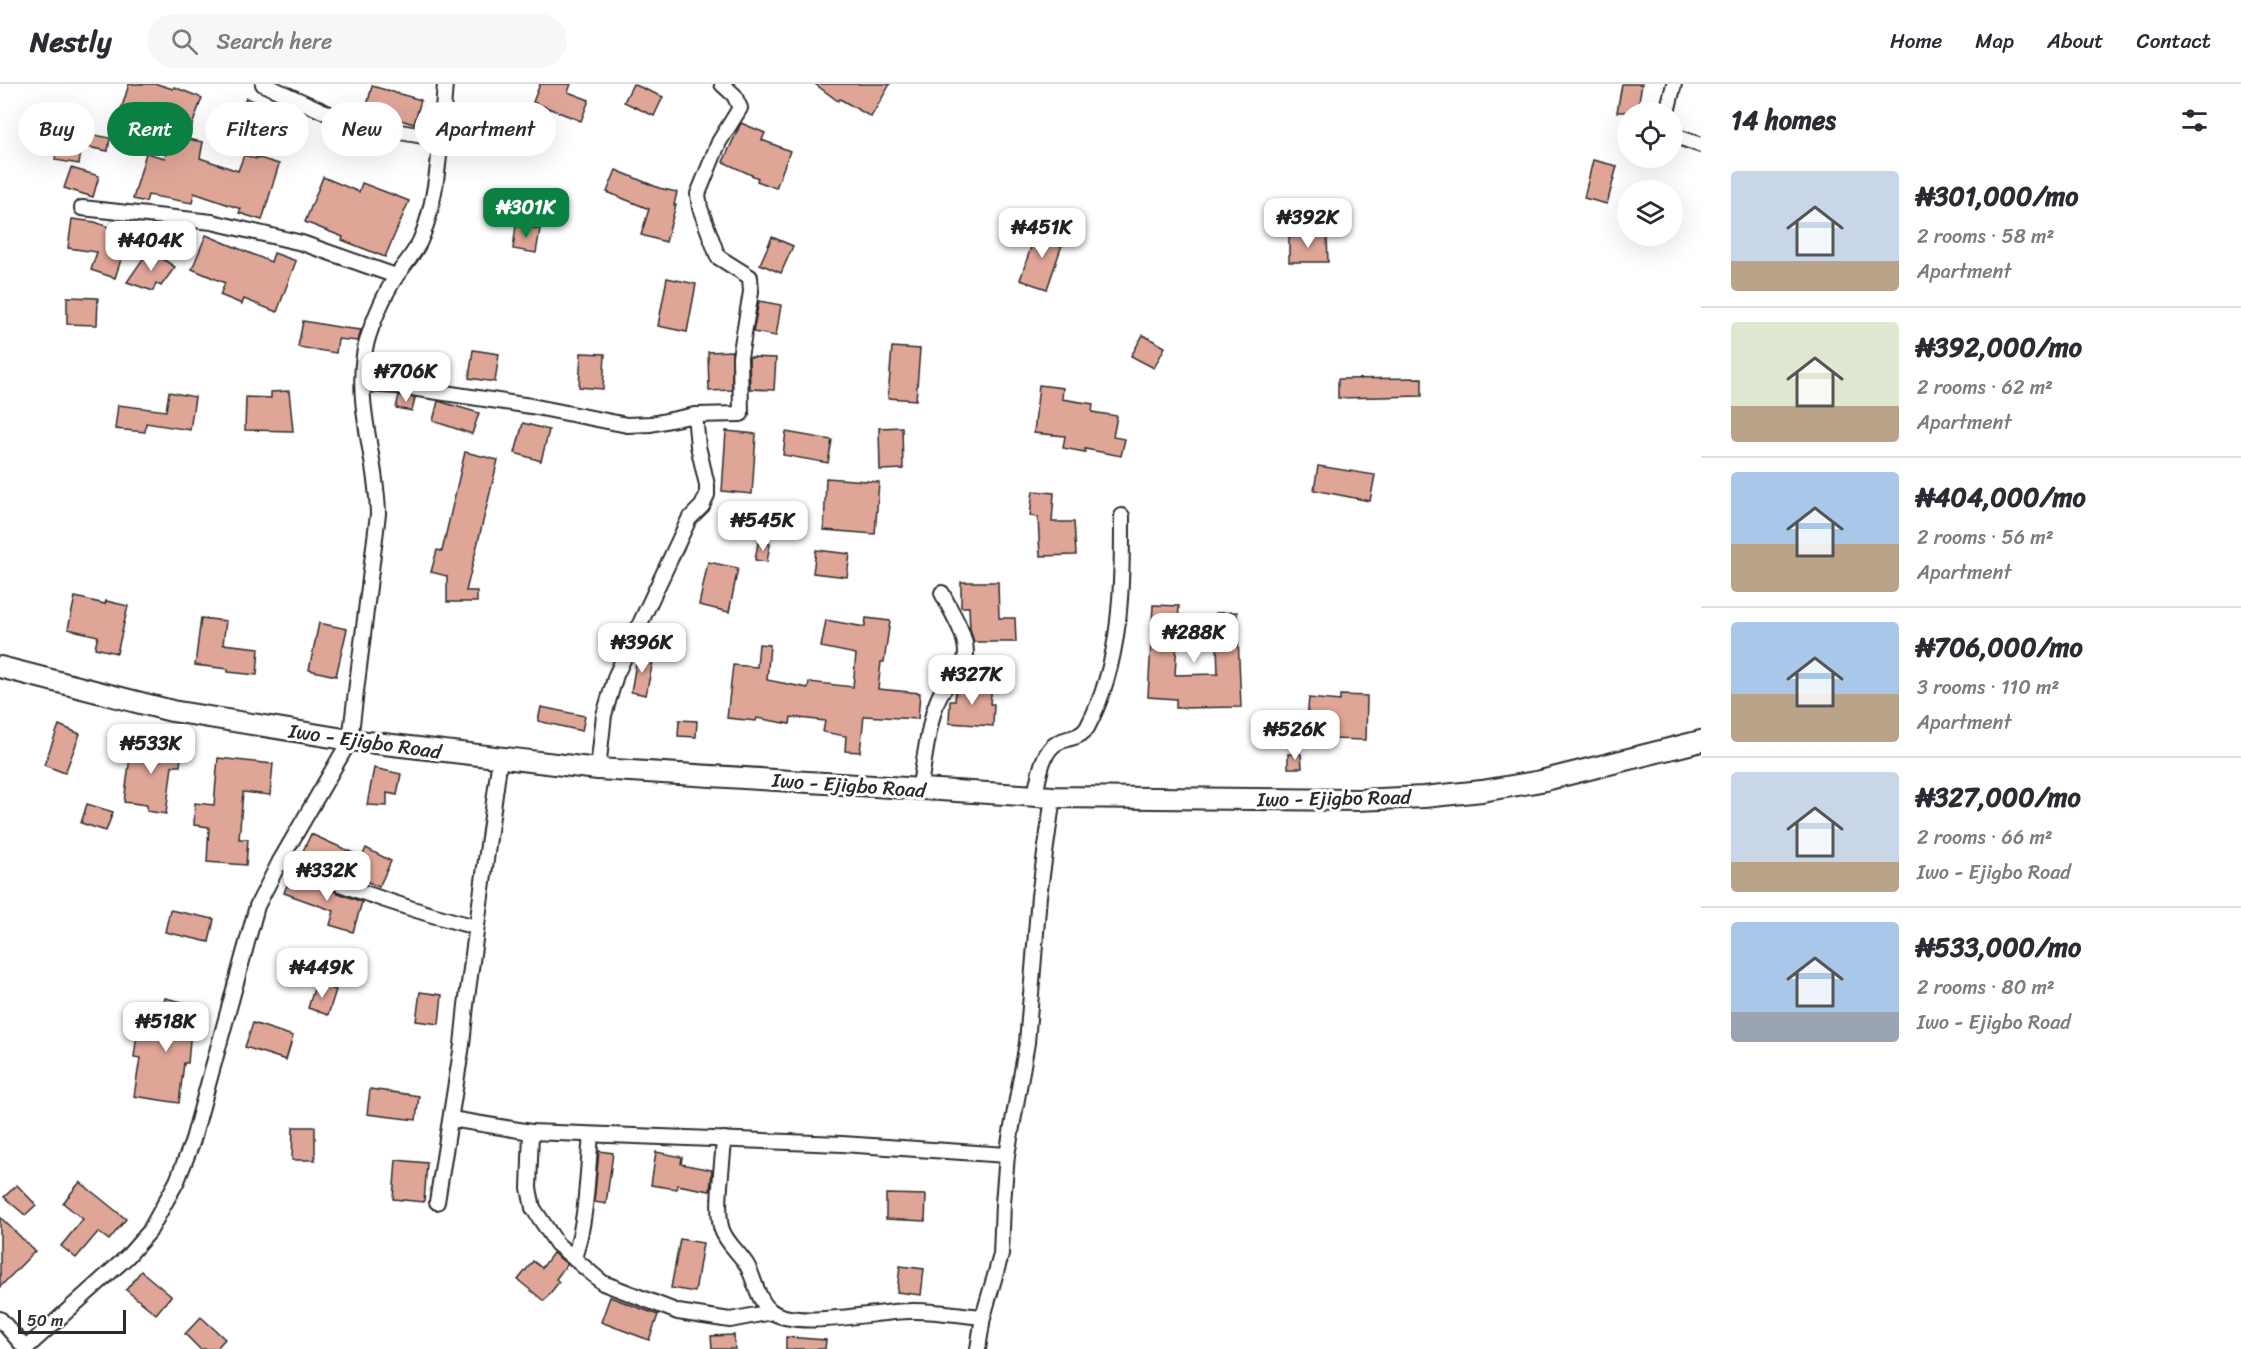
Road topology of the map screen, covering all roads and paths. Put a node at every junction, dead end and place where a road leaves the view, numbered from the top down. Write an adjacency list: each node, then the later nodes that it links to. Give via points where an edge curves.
1 (445, 84): 5 (street)
2 (722, 84): 14 (street, via 740,108 719,142 698,194 718,257 750,277 751,292 740,357 741,414)
3 (1674, 84): 6 (street)
4 (269, 85): 7 (street, via 349,123)
5 (443, 102)
6 (1670, 102)
7 (415, 135)
8 (1683, 139): 9 (street)
9 (1701, 145)
10 (437, 156): 12 (street, via 427,223 419,243)
11 (82, 208): 12 (street, via 212,222 302,243)
12 (396, 276): 13 (street, via 369,333)
13 (363, 384): 14 (street, via 531,406 627,425); 18 (street, via 378,514)
14 (695, 415): 21 (street, via 707,495 689,519 616,675 604,716)
15 (1122, 516): 23 (street, via 1122,586 1112,664 1082,735 1057,743 1045,756)
16 (942, 593): 22 (street, via 965,642 965,662 940,696)
17 (0, 668): 18 (main road, Iwo - Ejigbo Road, via 172,711)
18 (350, 740): 20 (main road, Iwo - Ejigbo Road); 24 (street)
19 (1701, 741): 23 (main road, Iwo - Ejigbo Road, via 1541,781 1424,797 1357,800)
20 (500, 758): 21 (main road, Iwo - Ejigbo Road); 25 (street)
21 (598, 769): 22 (main road, Iwo - Ejigbo Road)
22 (919, 790): 23 (main road, Iwo - Ejigbo Road)
23 (1044, 796): 30 (street, via 1027,1043)
24 (280, 861): 25 (street, via 378,899); 36 (street, via 251,924 192,1143 162,1211 127,1257)
25 (476, 927): 26 (street)
26 (451, 1119): 27 (street); 31 (street)
27 (531, 1132): 28 (street); 32 (street, via 529,1188 534,1208 556,1244)
28 (591, 1135): 29 (street); 32 (street, via 584,1222)
29 (724, 1139): 30 (street); 33 (street, via 722,1231 746,1264 763,1304)
30 (1007, 1155): 34 (street, via 1001,1255)
31 (437, 1202)
32 (574, 1258): 33 (street, via 603,1283 678,1312 730,1320)
33 (772, 1312): 34 (street, via 800,1318 895,1311)
34 (983, 1317): 37 (street)
35 (0, 1319): 36 (street)
36 (26, 1349)
37 (978, 1349)

